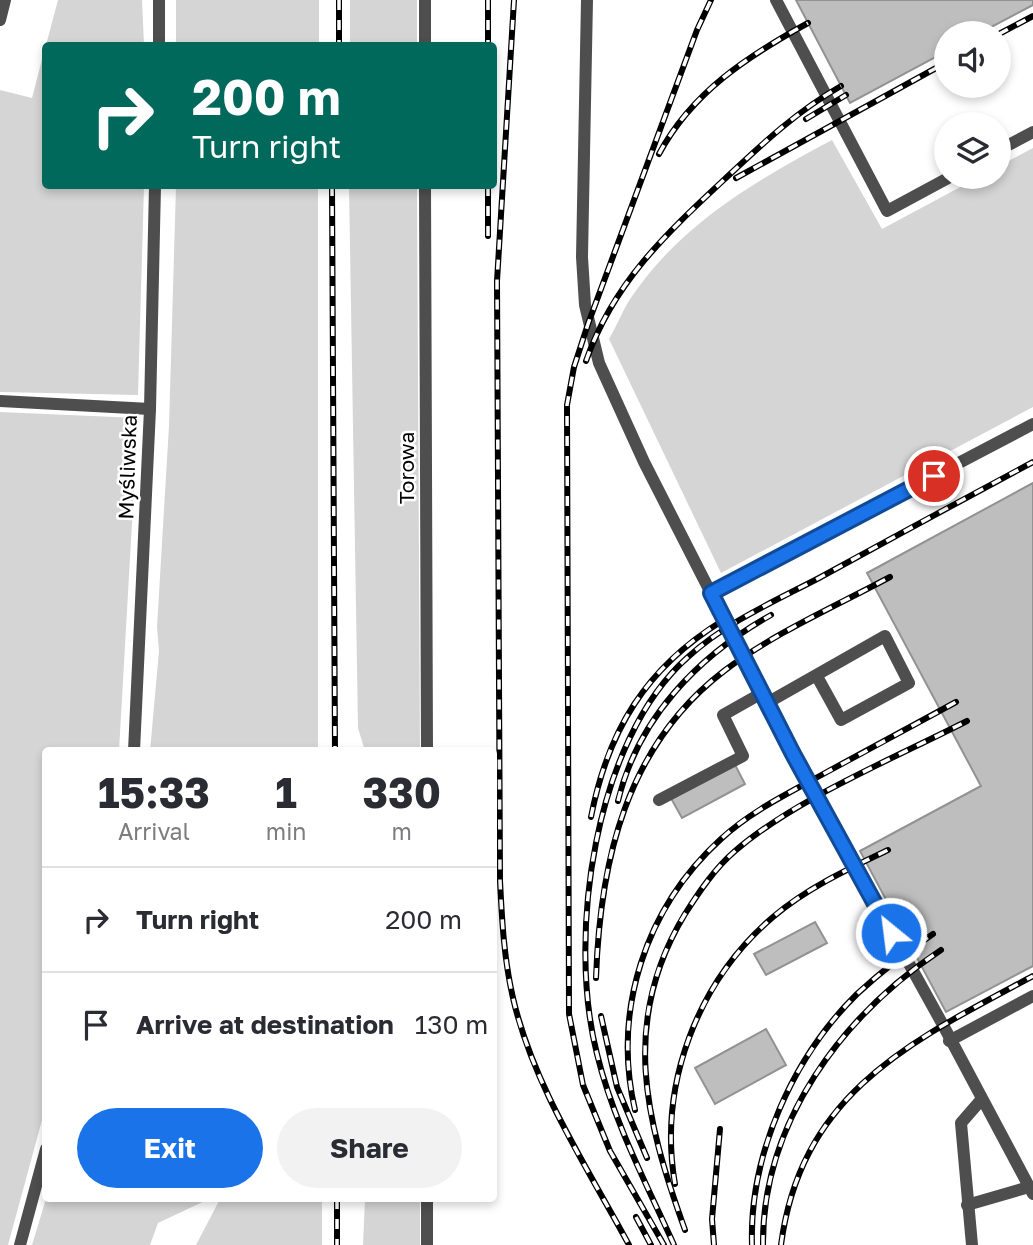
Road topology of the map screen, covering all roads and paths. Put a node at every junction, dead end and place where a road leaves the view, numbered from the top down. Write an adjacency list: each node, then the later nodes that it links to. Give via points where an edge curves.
1 (5, 0): 6 (street)
2 (159, 0): 7 (street)
3 (425, 0): 8 (street)
4 (587, 0): 17 (street, via 582,257 588,324 599,363 644,462)
5 (776, 0): 11 (street, via 887,211)
6 (0, 20)
7 (159, 42)
8 (425, 42)
9 (1033, 132): 10 (street)
10 (1011, 144)
11 (934, 186)
12 (155, 189): 15 (street, Myśliwska)
13 (425, 189): 21 (street, Torowa)
14 (0, 401): 15 (street)
15 (150, 409): 20 (street, Myśliwska)
16 (1033, 424): 17 (street)
17 (711, 593): 19 (street)
18 (819, 680): 19 (street, via 841,720 909,683 885,636)
19 (764, 698): 22 (street, via 723,715 743,756); 24 (street)
20 (134, 747)
21 (427, 747)
22 (659, 800)
23 (1033, 996): 24 (street)
24 (949, 1041): 25 (street)
25 (981, 1100): 27 (street); 29 (street, via 961,1124)
26 (42, 1164): 30 (street)
27 (1031, 1191): 29 (street)
28 (427, 1202): 31 (street)
29 (967, 1205): 32 (street)
30 (20, 1245)
31 (427, 1245)
32 (972, 1245)

